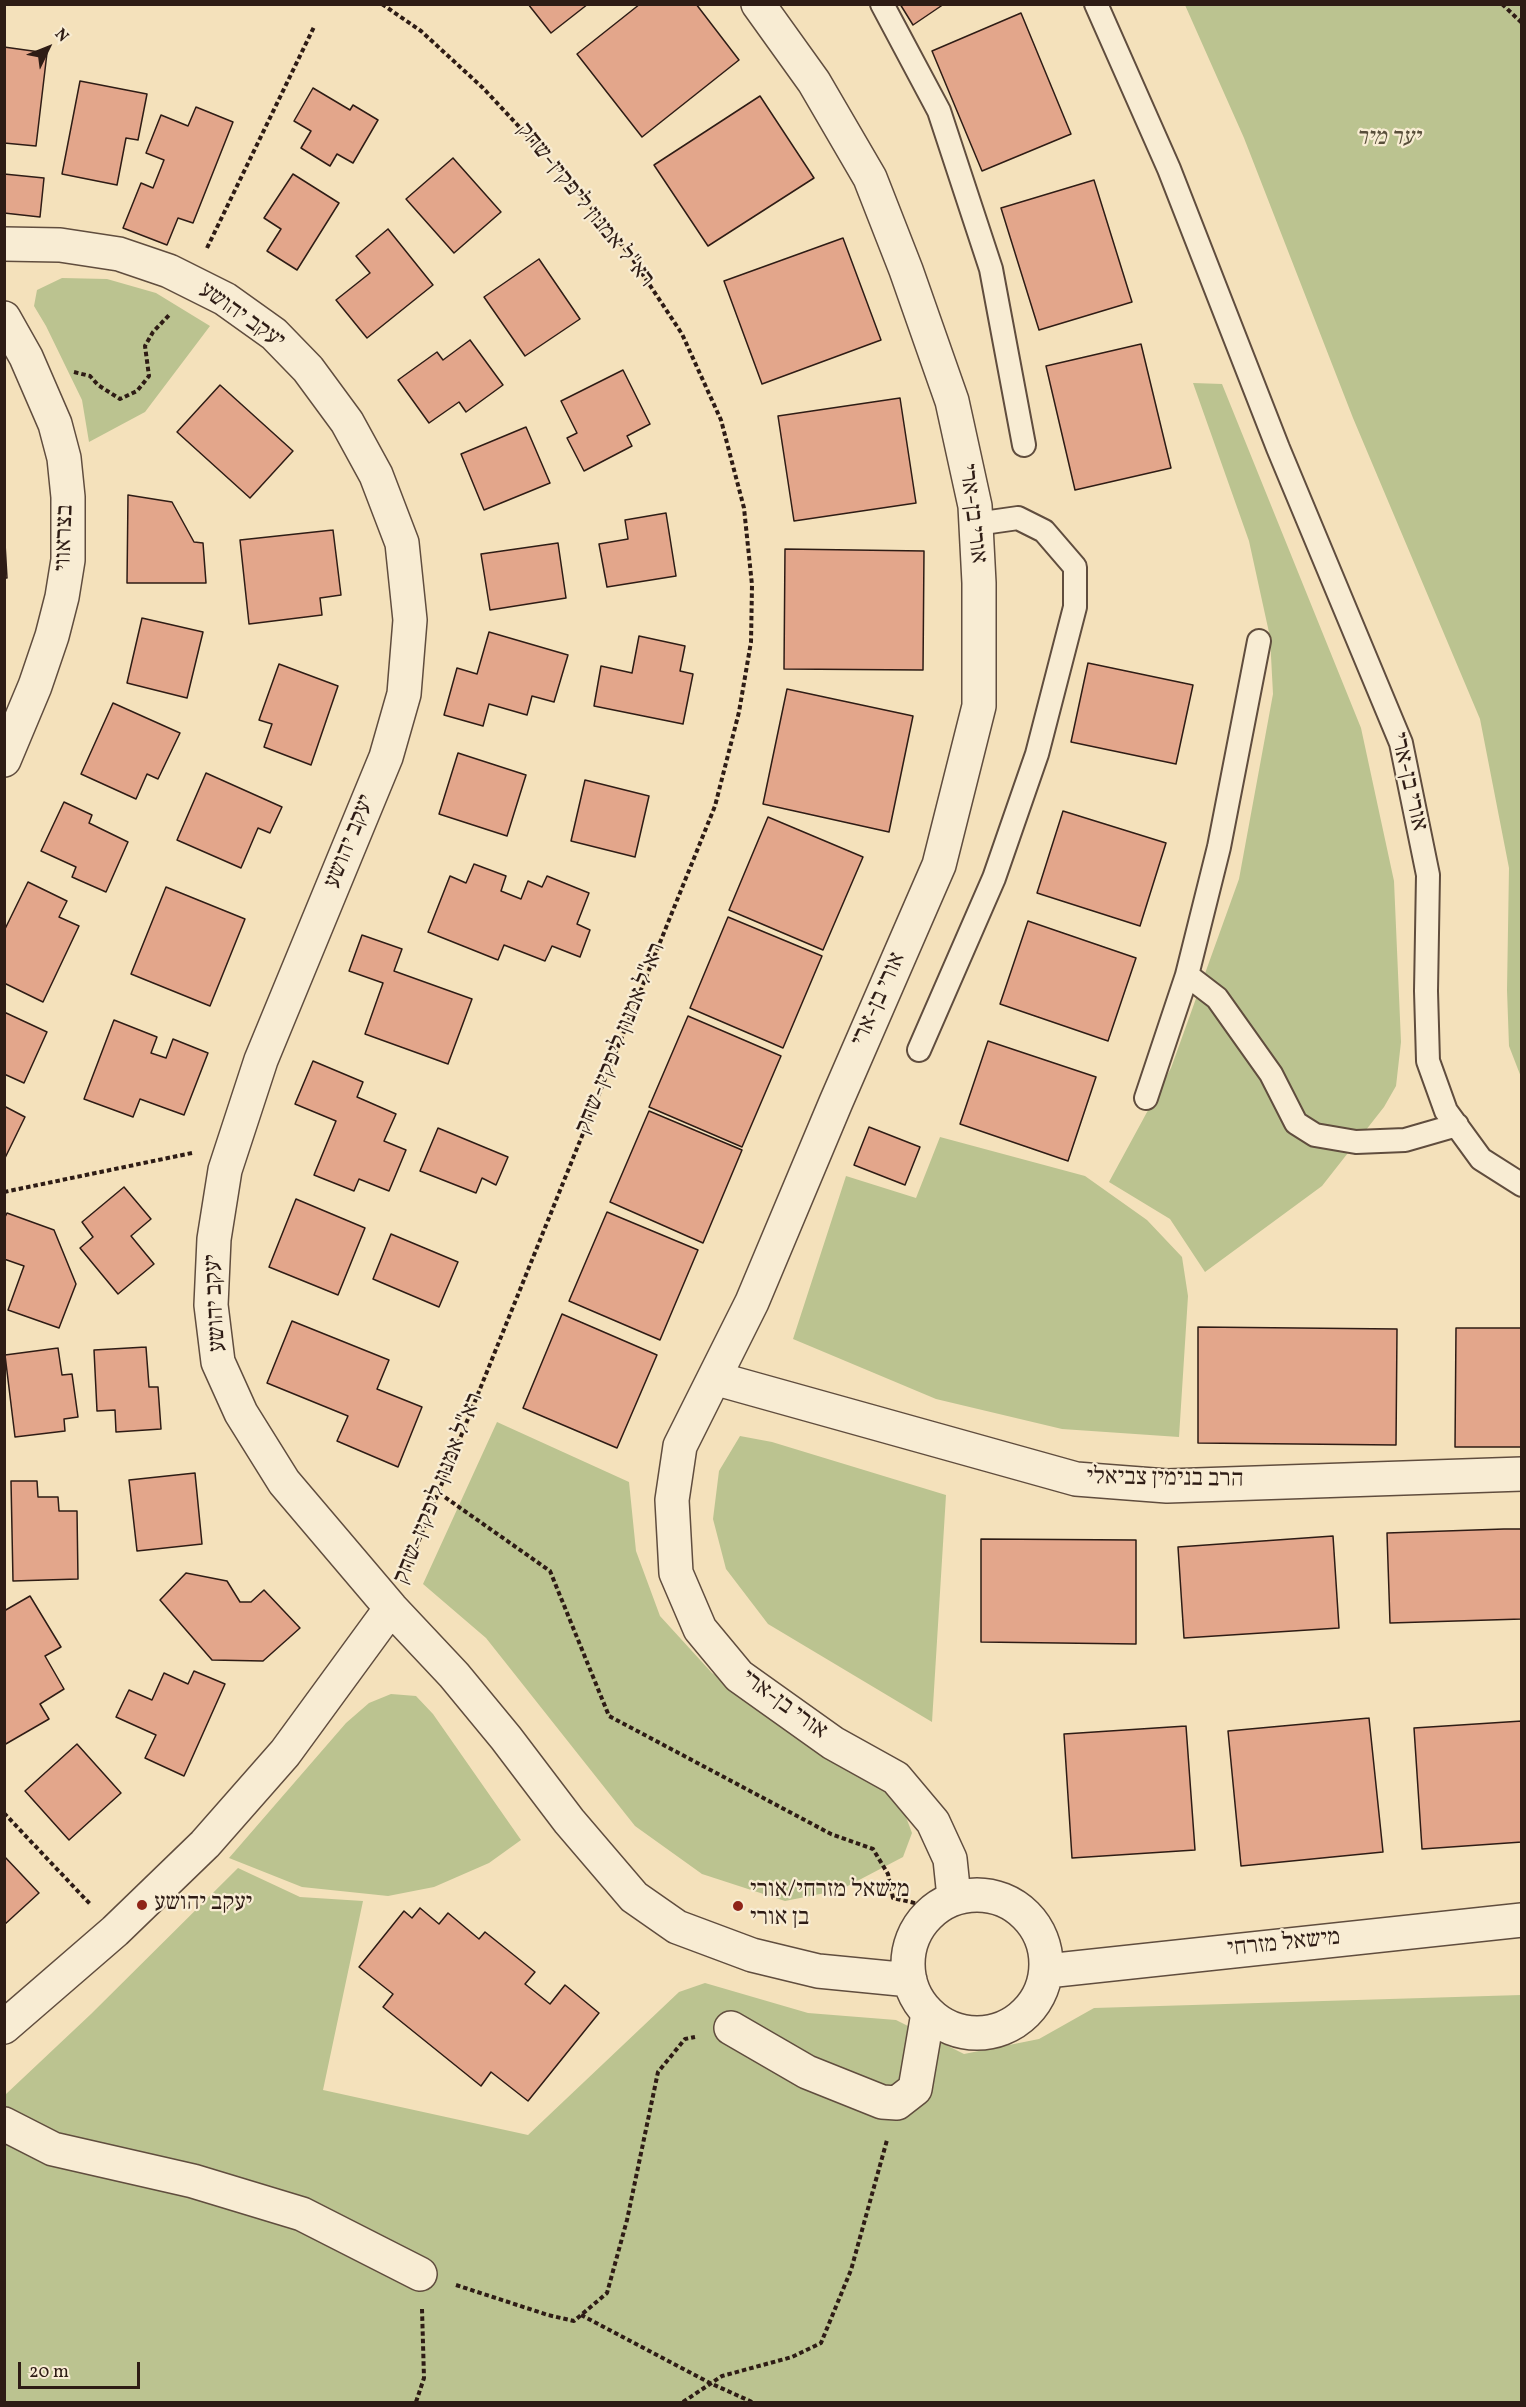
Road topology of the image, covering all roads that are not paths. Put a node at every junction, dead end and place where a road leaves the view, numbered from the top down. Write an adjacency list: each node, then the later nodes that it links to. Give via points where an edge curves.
1 (758, 4): 7 (street, אורי בן-ארי, via 814,82 870,178 952,401)
2 (882, 4): 6 (lane, via 939,111 991,269)
3 (1096, 4): 13 (lane, אורי בן-ארי, via 1169,169 1278,448 1401,743 1428,876 1428,1061 1446,1111)
4 (4, 244): 17 (street, יעקב יהושע, via 60,245 119,254 169,271 225,299 274,334 308,369 347,422 376,475 402,543 410,620 404,694 386,757 261,1060 233,1144 214,1239 211,1305 219,1362 241,1413 284,1482)
5 (4, 318): 9 (street, בצראווי, via 43,393 64,458 68,497 68,560 62,597 35,686)
6 (1024, 445)
7 (976, 524): 11 (lane, via 1018,518 1044,531 1075,567 1075,607 1037,754 994,878); 15 (street, אורי בן-ארי, via 979,706 939,865 752,1302)
8 (1259, 641): 10 (lane, via 1219,847)
9 (4, 760)
10 (1187, 975): 12 (lane); 13 (lane, via 1217,998 1271,1074 1296,1123 1315,1135 1356,1142 1405,1140)
11 (919, 1050)
12 (1146, 1098)
13 (1456, 1125): 14 (lane, אורי בן-ארי, via 1481,1159)
14 (1521, 1185)
15 (714, 1378): 16 (street, הרב בנימין צביאלי, via 1076,1479 1167,1486); 18 (street, אורי בן-ארי, via 680,1446 672,1500 676,1573 700,1629 739,1676 833,1743 896,1778 933,1822 950,1859)
16 (1521, 1474)
17 (391, 1608): 21 (street, יעקב יהושע, via 454,1675 634,1898 677,1927 752,1955 818,1971); 23 (street, רא"ל אמנון ליפקין-שחק, via 285,1753 205,1844 115,1931)
18 (945, 1902): 20 (street, via 968,1894 987,1894 1010,1902 1031,1919 1043,1940); 21 (street, via 919,1924 909,1952)
19 (1521, 1920): 20 (street, מישאל מזרחי)
20 (1047, 1971): 22 (street, via 1038,1999 1022,2018 1005,2028 968,2033 945,2025)
21 (910, 1980): 22 (street)
22 (928, 2013): 24 (street, via 915,2089 897,2103 882,2103 807,2072)
23 (4, 2027)
24 (731, 2028)
25 (4, 2124): 26 (street, via 53,2148 193,2181 302,2214)
26 (420, 2274)

